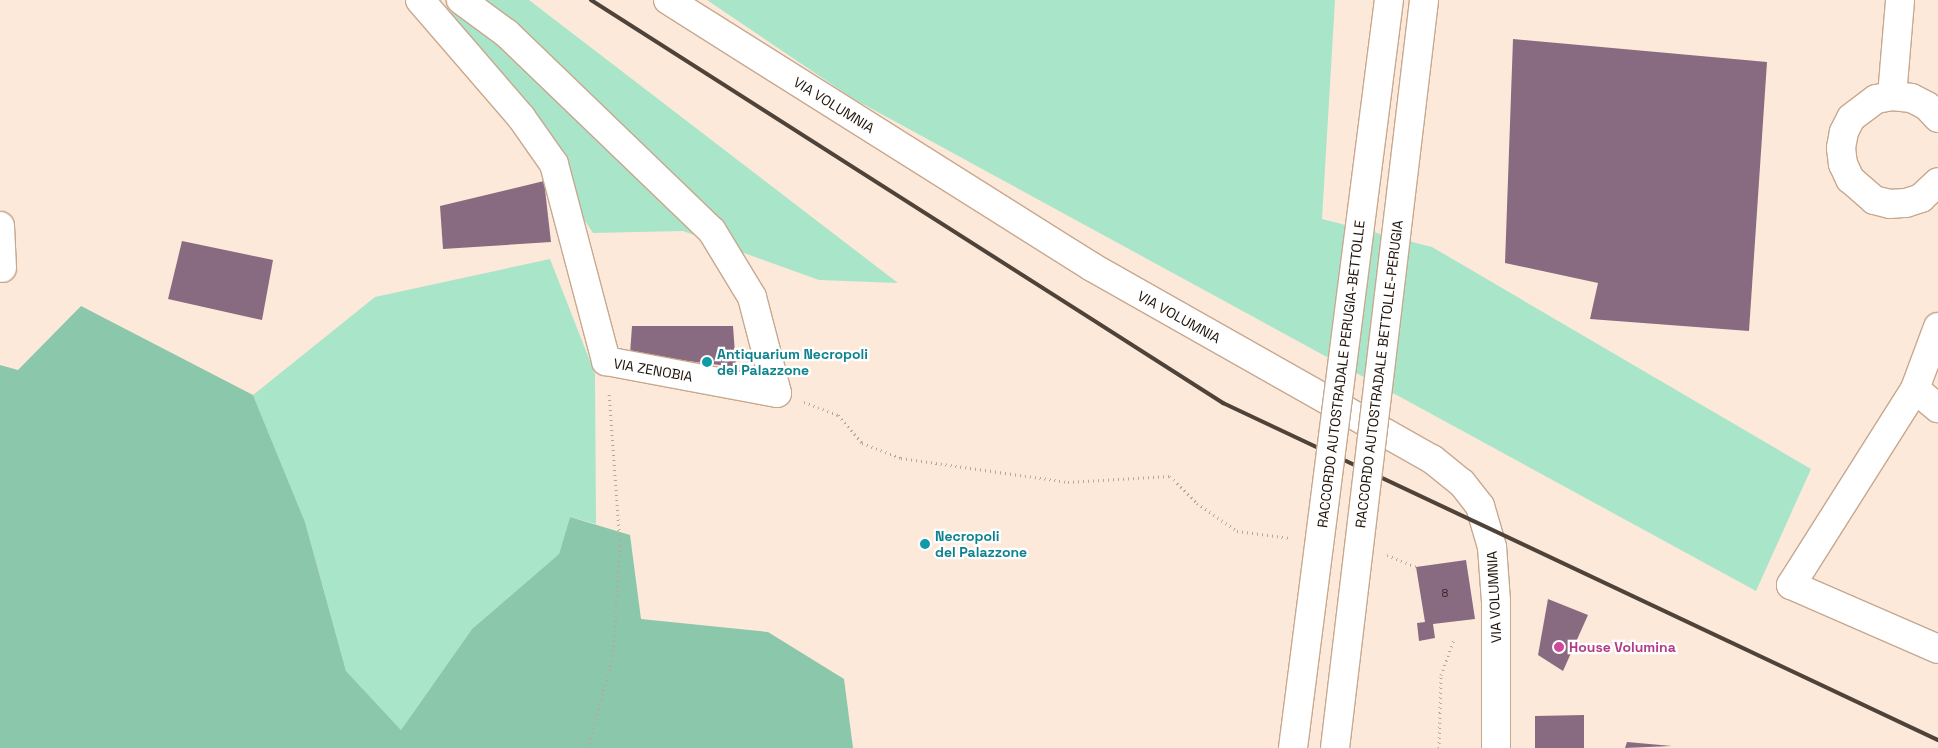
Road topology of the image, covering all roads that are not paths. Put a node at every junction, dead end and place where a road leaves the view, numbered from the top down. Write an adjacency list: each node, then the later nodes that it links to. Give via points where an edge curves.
1 (420, 0): 2 (main road, VIA ZENOBIA, via 521,117 554,164 606,361 777,393 752,297 712,231 506,33)
2 (461, 0)
3 (668, 0): 18 (main road, VIA VOLUMNIA, via 1092,267 1432,459 1462,483 1480,506 1492,547 1496,601)
4 (1389, 0): 16 (main road, RACCORDO AUTOSTRADALE PERUGIA-BETTOLLE, bridge)
5 (1424, 0): 17 (main road, RACCORDO AUTOSTRADALE BETTOLLE-PERUGIA, bridge)
6 (1900, 0): 7 (main road)
7 (1892, 96): 8 (main road, via 1911,98 1927,106); 9 (main road, via 1862,106 1851,118 1844,132 1843,164 1860,191 1890,204 1914,200)
8 (1938, 118)
9 (1937, 187)
10 (0, 226): 11 (main road)
11 (2, 268)
12 (1938, 327): 13 (main road)
13 (1915, 389): 14 (main road); 15 (main road, via 1791,585)
14 (1938, 408)
15 (1938, 649)
16 (1293, 748)
17 (1335, 748)
18 (1496, 748)

